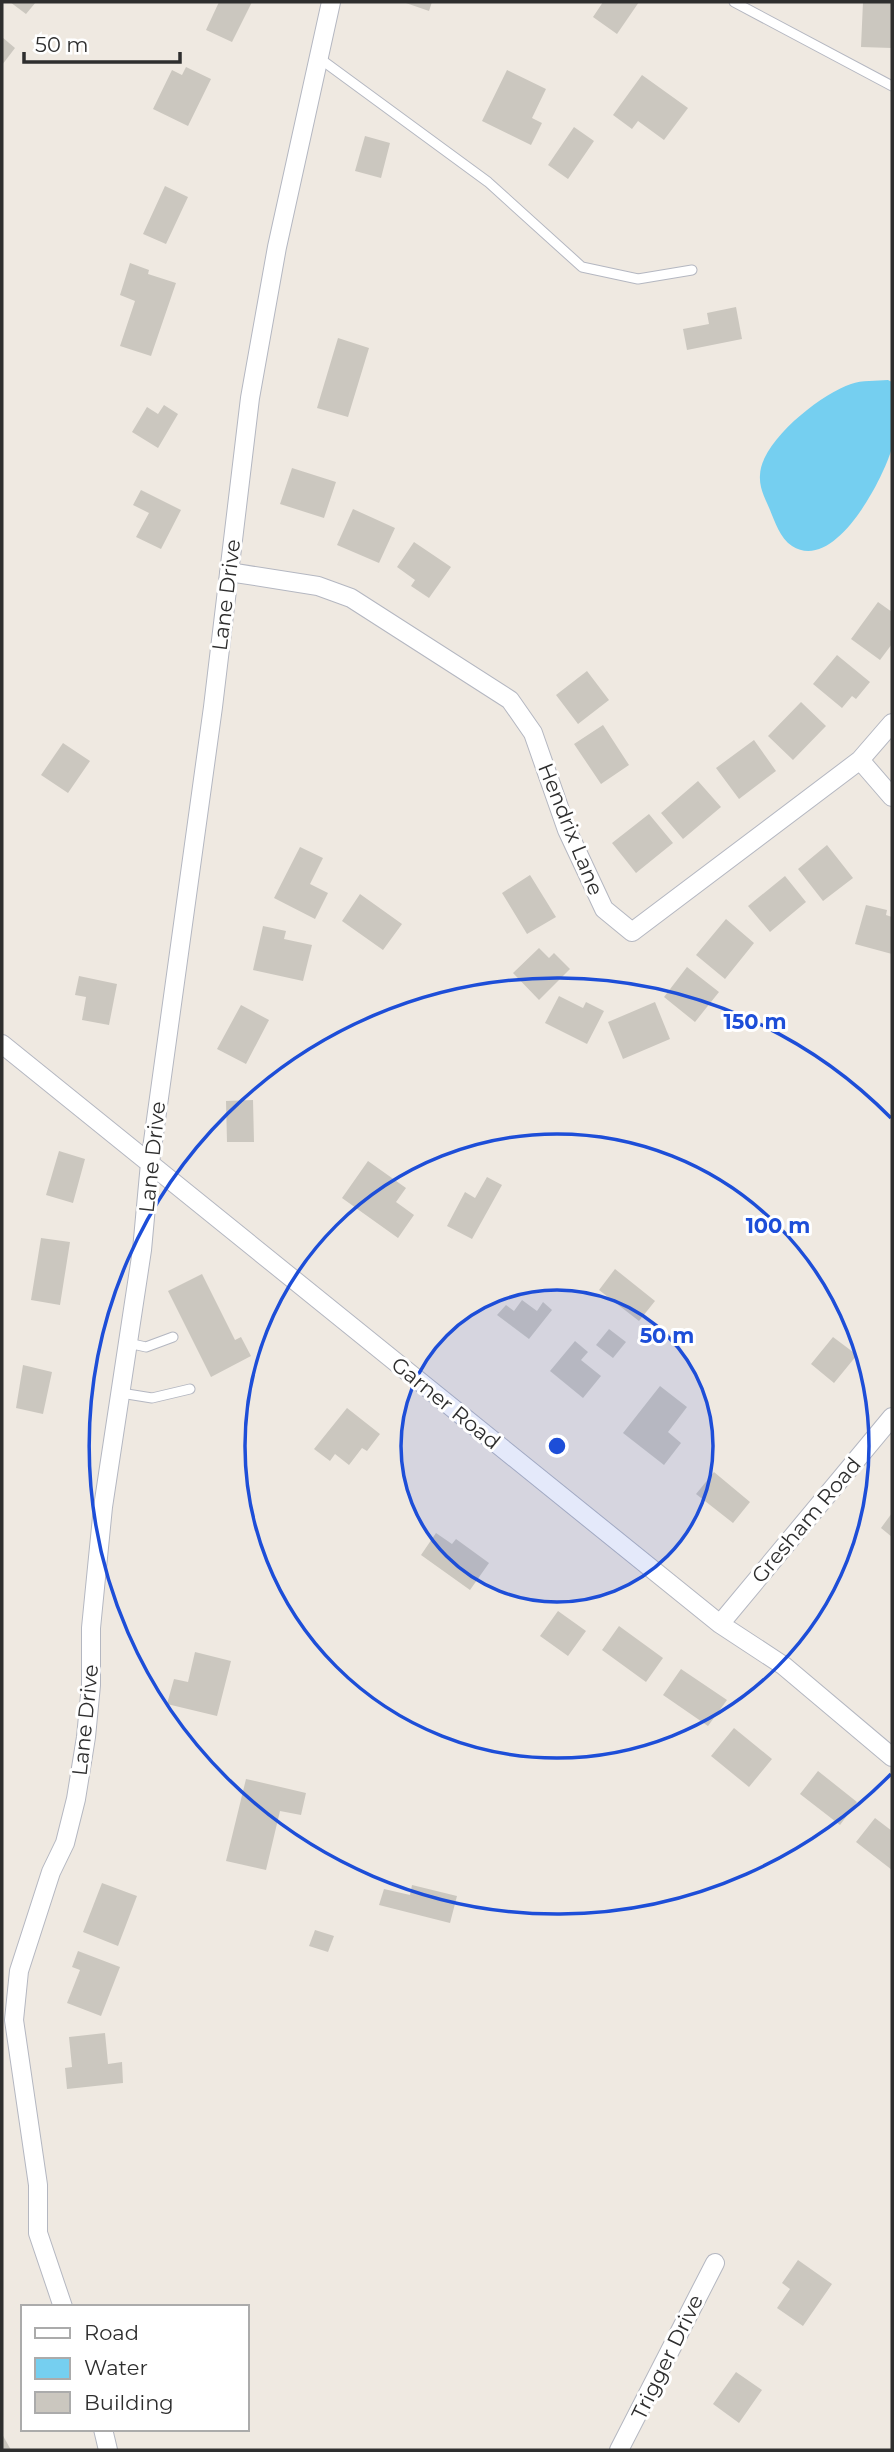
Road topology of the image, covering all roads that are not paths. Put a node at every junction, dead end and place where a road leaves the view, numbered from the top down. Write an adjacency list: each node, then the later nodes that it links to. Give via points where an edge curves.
1 (331, 2): 3 (street, Lane Drive)
2 (734, 2): 4 (lane)
3 (319, 58): 5 (lane, via 488,182 582,267 638,279); 6 (street, Lane Drive, via 254,376)
4 (892, 86)
5 (692, 270)
6 (229, 572): 8 (street, Hendrix Lane, via 318,586 351,598 510,700 533,733 567,830 604,909 632,932); 11 (street, Lane Drive)
7 (892, 723): 8 (street, Hendrix Lane)
8 (860, 760): 9 (street)
9 (892, 797)
10 (2, 1044): 11 (street, Garner Road)
11 (149, 1163): 13 (street, Lane Drive); 17 (street, Garner Road)
12 (173, 1337): 13 (lane, via 146,1347)
13 (128, 1343): 15 (street, Lane Drive)
14 (190, 1389): 15 (lane, via 152,1398)
15 (121, 1393): 20 (street, Lane Drive, via 103,1507 91,1685 76,1799 19,1971 14,2020 38,2185 38,2233)
16 (892, 1417): 17 (street, Gresham Road)
17 (720, 1624): 18 (street, Garner Road, via 784,1666)
18 (892, 1757)
19 (715, 2263): 23 (street, Trigger Drive)
20 (63, 2305)
21 (103, 2431): 22 (street)
22 (108, 2450)
23 (619, 2450)

